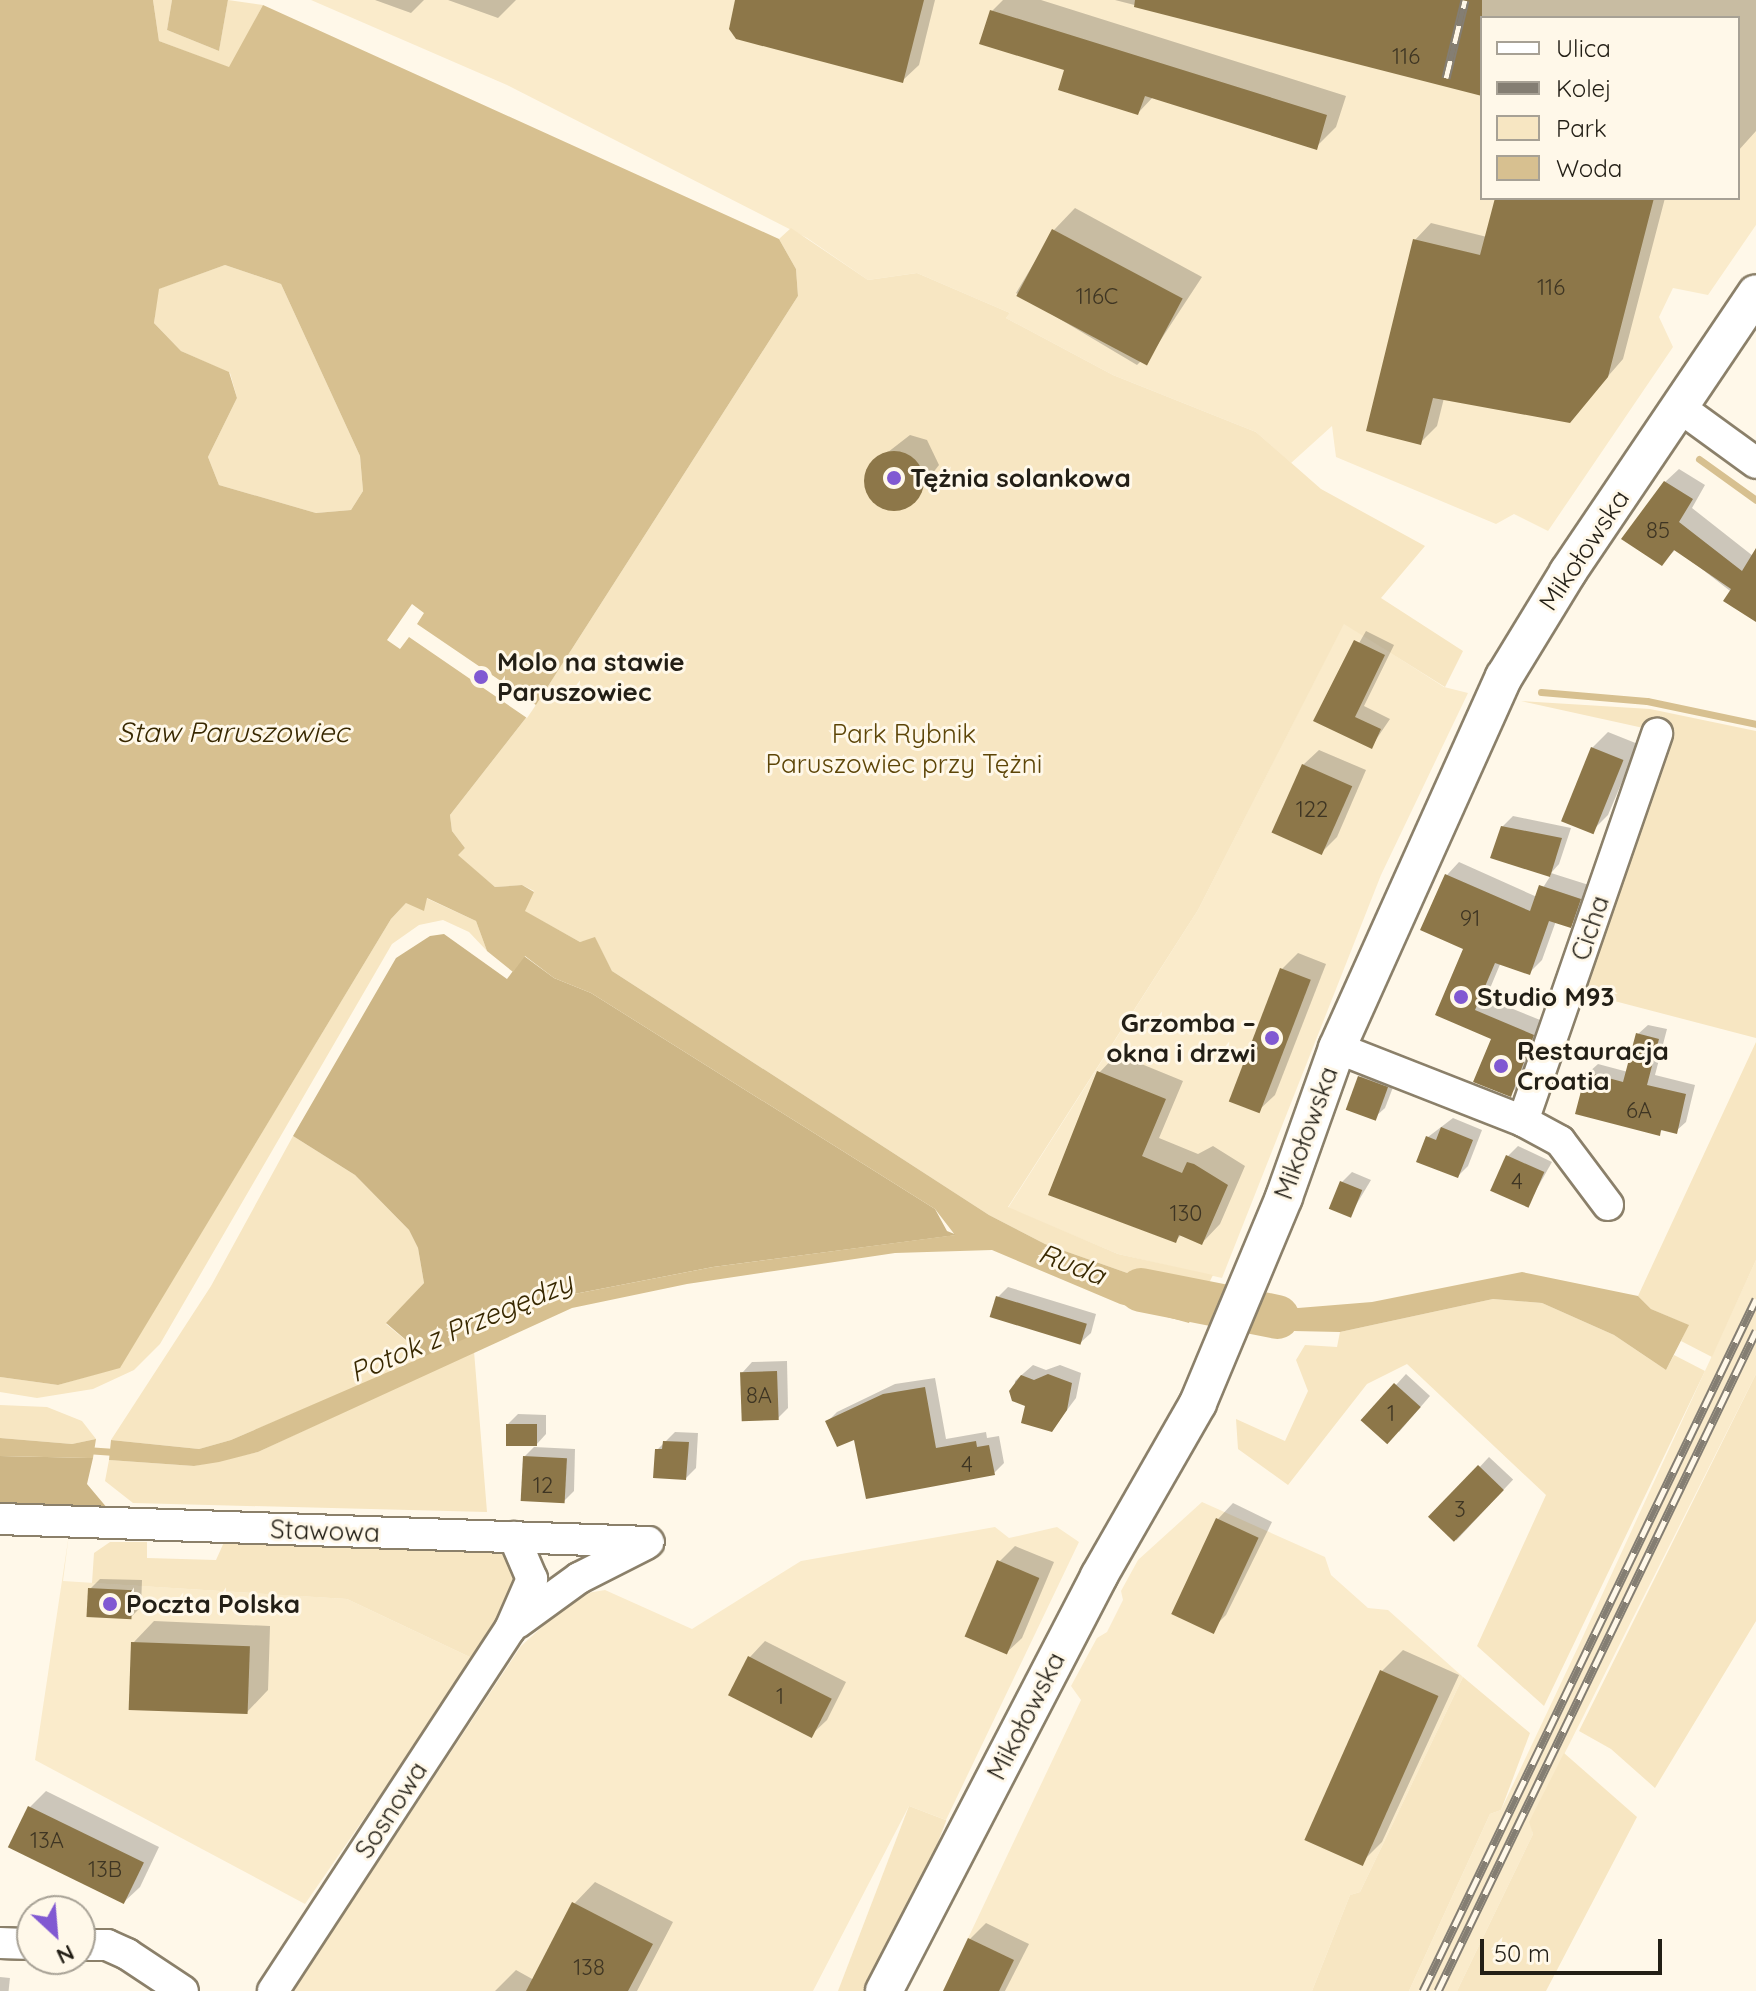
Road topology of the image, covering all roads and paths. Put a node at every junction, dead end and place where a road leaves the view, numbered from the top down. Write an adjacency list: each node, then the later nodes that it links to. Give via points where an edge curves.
1 (1756, 293): 2 (main road, Mikołowska)
2 (1679, 407): 3 (street); 5 (main road, Mikołowska, via 1504,677)
3 (1756, 463)
4 (1657, 734): 6 (street, Cicha)
5 (1337, 1048): 6 (street); 15 (main road, Mikołowska, via 1222,1349)
6 (1523, 1121): 7 (street, via 1560,1141)
7 (1608, 1205)
8 (0, 1519): 9 (street, Stawowa)
9 (514, 1537): 10 (street, Stawowa); 11 (street)
10 (568, 1539): 11 (street, Sosnowa); 11 (street, Stawowa, via 649,1542)
11 (538, 1594): 14 (street, Sosnowa)
12 (96, 1945): 13 (street, via 127,1954)
13 (183, 1991)
14 (273, 1991)
15 (884, 1991)

